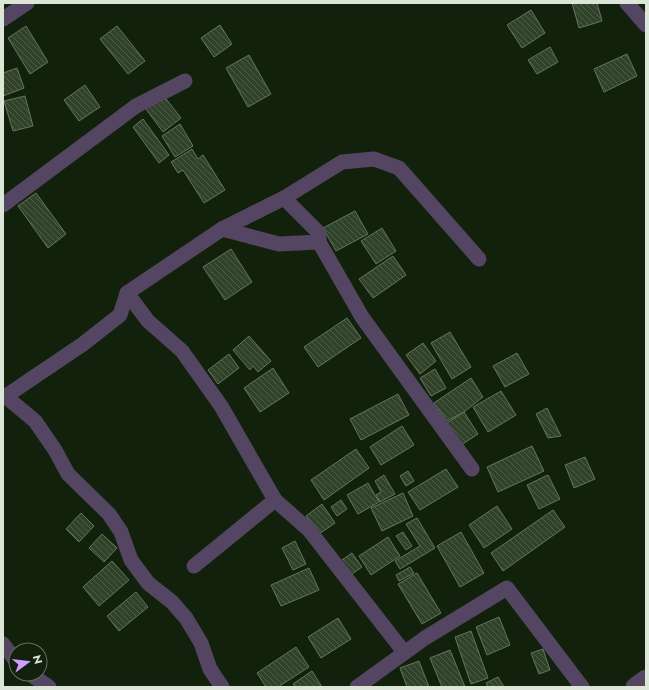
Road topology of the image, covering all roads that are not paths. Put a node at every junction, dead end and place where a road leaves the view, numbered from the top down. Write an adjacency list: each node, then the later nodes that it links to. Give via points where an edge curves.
1 (27, 3): 3 (street)
2 (627, 3): 4 (street)
3 (3, 19)
4 (646, 25)
5 (185, 81): 7 (street, via 136,106)
6 (284, 198): 8 (street); 9 (street, via 318,233); 10 (street, via 342,162 374,158 400,168)
7 (3, 205)
8 (222, 229): 9 (street, via 279,244); 11 (street)
9 (319, 242): 15 (street, via 362,317)
10 (479, 259)
11 (128, 293): 12 (street); 13 (street)
12 (120, 315): 13 (street); 14 (street)
13 (148, 321): 16 (street, via 182,351 221,406)
14 (4, 397): 20 (street, via 35,420 68,474 109,514 121,532 131,560 148,583 172,602 186,618 200,643 210,669)
15 (472, 469)
16 (275, 500): 17 (street); 18 (street, via 309,530)
17 (194, 566)
18 (404, 652): 21 (street); 22 (street, via 507,588)
19 (646, 679): 23 (street)
20 (222, 687)
21 (357, 687)
22 (582, 687)
23 (635, 687)

